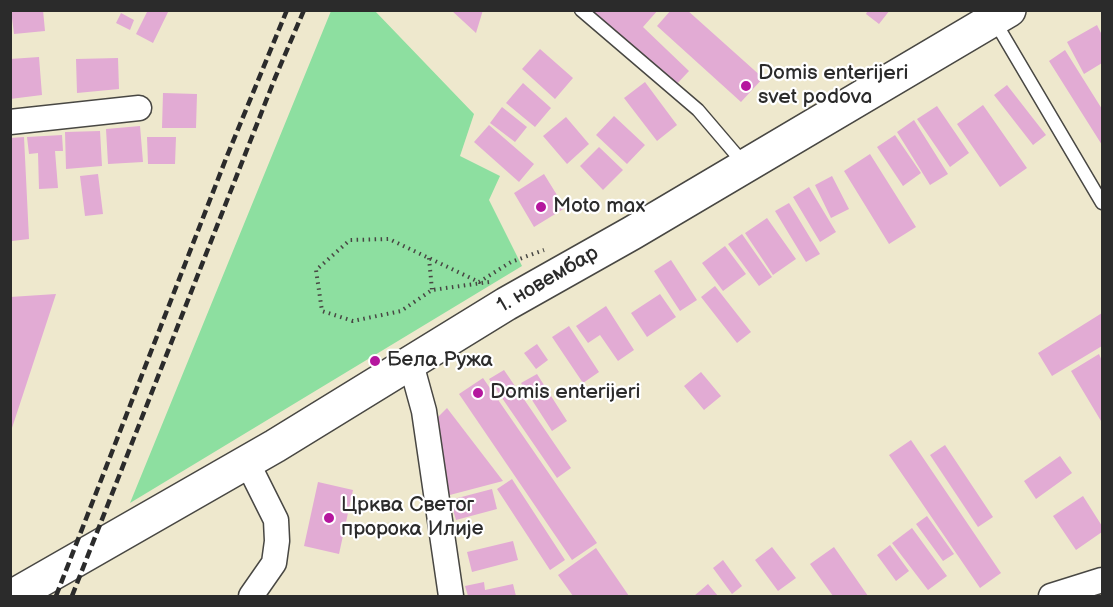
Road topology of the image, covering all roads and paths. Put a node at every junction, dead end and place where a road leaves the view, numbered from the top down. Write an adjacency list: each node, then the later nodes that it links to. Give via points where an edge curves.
1 (581, 10): 5 (lane, via 698,110)
2 (1001, 15): 5 (main road, 1. новембар); 6 (lane)
3 (139, 108): 4 (street)
4 (10, 122)
5 (746, 166): 11 (main road, 1. новембар)
6 (1102, 203)
7 (550, 248): 9 (path, via 511,262)
8 (429, 257): 9 (path); 10 (path); 10 (path, via 389,239 351,240 316,270 321,311 352,321 401,311)
9 (479, 282): 10 (path)
10 (432, 290)
11 (410, 360): 12 (main road, 1. новембар); 16 (street, via 424,411)
12 (247, 462): 14 (main road, 1. новембар); 15 (street, via 276,520 277,531 274,563)
13 (1102, 580): 17 (street)
14 (13, 597)
15 (251, 597)
16 (452, 597)
17 (1051, 597)

